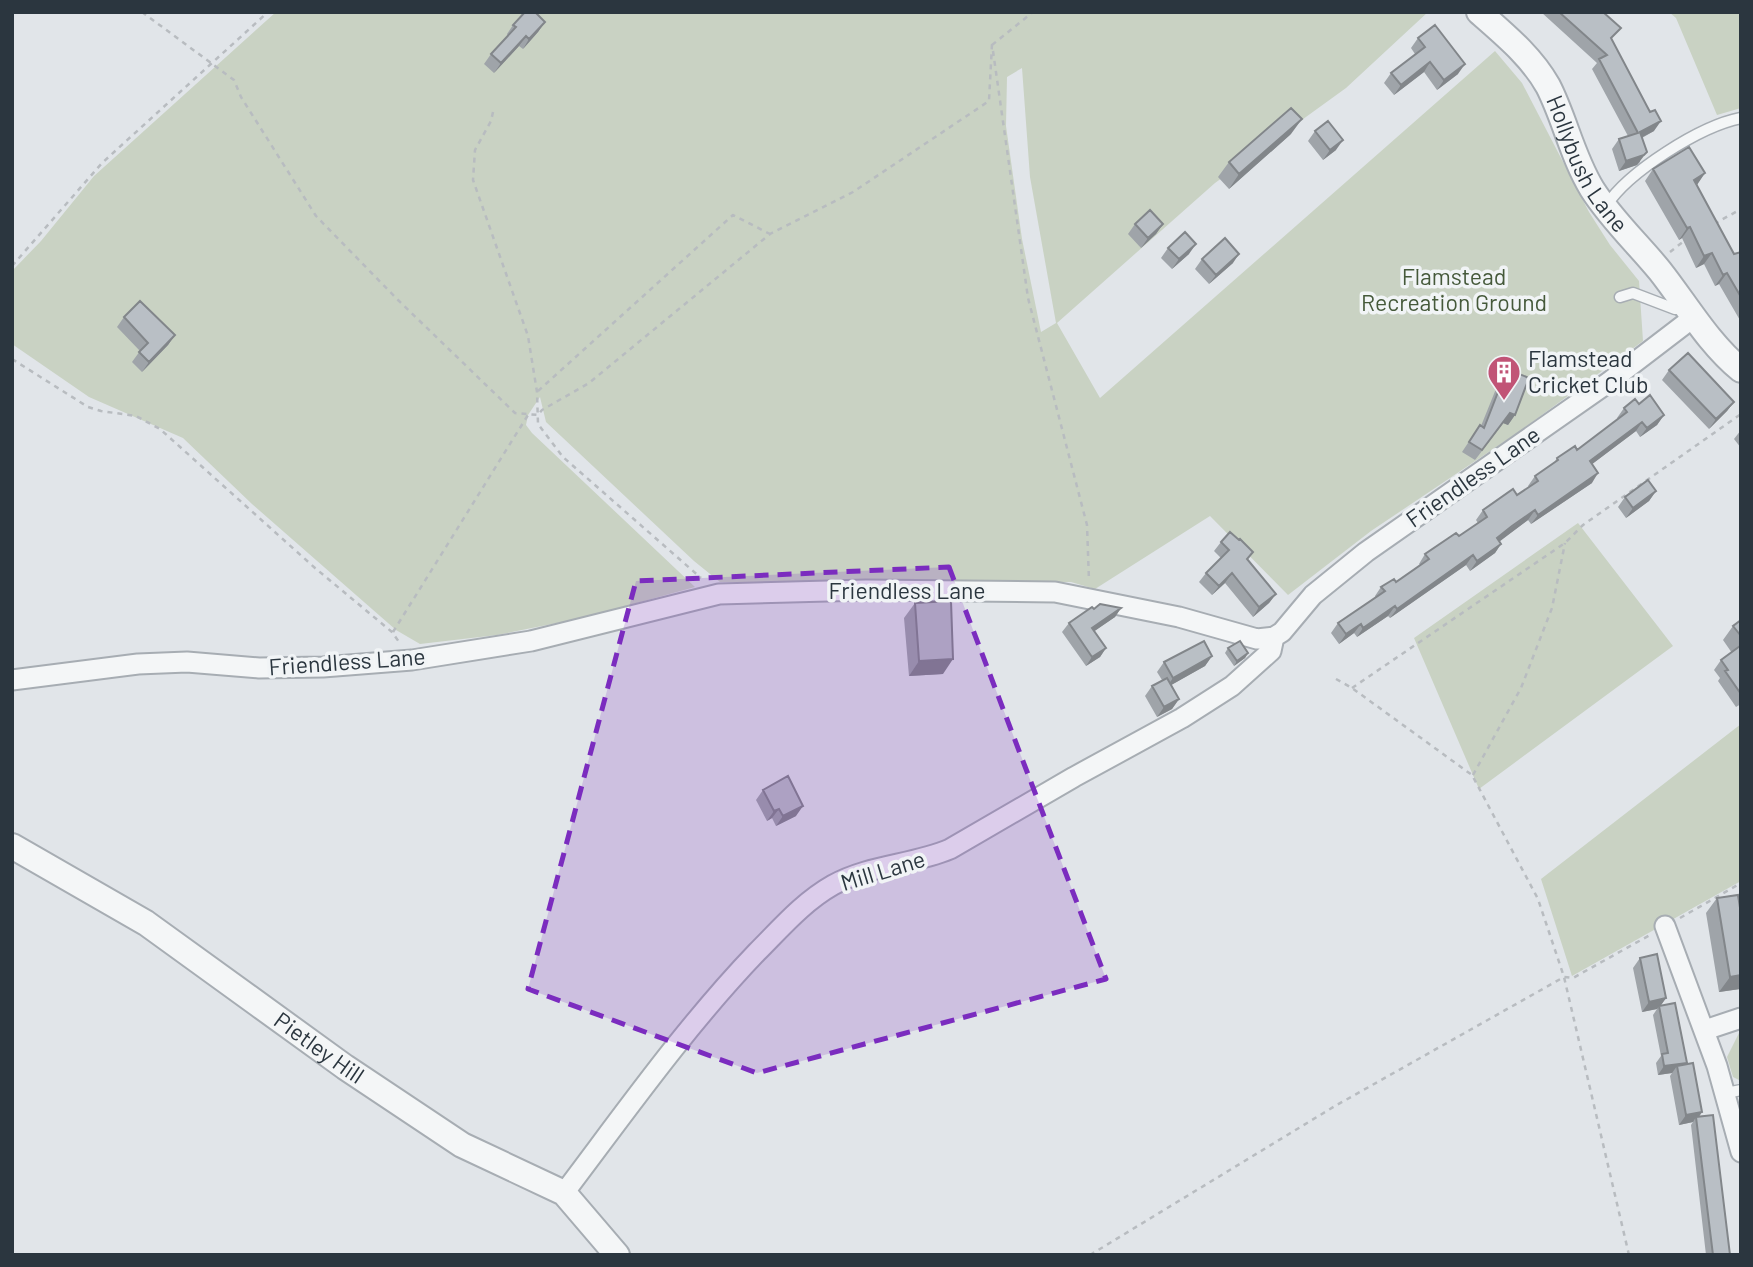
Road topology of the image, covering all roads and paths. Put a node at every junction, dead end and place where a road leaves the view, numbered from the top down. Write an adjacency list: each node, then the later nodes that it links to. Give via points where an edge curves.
1 (142, 12): 6 (path)
2 (268, 12): 6 (path)
3 (1032, 12): 5 (path)
4 (1479, 12): 9 (street, Hollybush Lane, via 1538,70 1580,166)
5 (992, 44): 12 (path, via 989,101 853,191); 26 (path, via 1028,298 1087,525)
6 (211, 63): 14 (path, via 102,163); 22 (path, via 234,80 316,216 515,413)
7 (493, 112): 20 (path, via 475,150 473,180 528,335)
8 (1741, 118): 9 (lane, via 1702,132 1636,173)
9 (1605, 207): 15 (street, Hollybush Lane)
10 (1741, 209): 11 (path)
11 (1713, 225)
12 (770, 234): 20 (path, via 733,215); 23 (path, via 589,383)
13 (1693, 236): 15 (path, via 1672,248)
14 (12, 266)
15 (1658, 269): 17 (street, Hollybush Lane)
16 (1620, 297): 17 (lane, via 1633,293)
17 (1692, 313): 19 (street, Hollybush Lane, via 1713,344); 28 (street, Friendless Lane, via 1599,389 1355,560)
18 (12, 359): 27 (path, via 88,407 136,416 160,429)
19 (1741, 370)
20 (537, 392): 23 (path)
21 (1741, 414): 24 (path, via 1583,525)
22 (528, 415): 23 (path); 27 (path)
23 (538, 415): 25 (path, via 538,424 563,457)
24 (1565, 543): 32 (path); 33 (path, via 1552,608 1521,688)
25 (719, 594): 26 (street, Friendless Lane, via 917,590 1055,592); 29 (street, Friendless Lane, via 531,641)
26 (1089, 598): 28 (street, Friendless Lane, via 1257,639)
27 (392, 632): 29 (path)
28 (1274, 637): 41 (street, Mill Lane, via 1271,651 1232,686 950,849 852,876 817,895 725,985)
29 (412, 660): 31 (street, Friendless Lane, via 259,668 163,663)
30 (1336, 679): 32 (path)
31 (12, 680)
32 (1352, 688): 33 (path)
33 (1472, 775): 36 (path, via 1538,899)
34 (12, 846): 41 (street, Pietley Hill, via 146,923 440,1132)
35 (1665, 926): 38 (street)
36 (1564, 978): 43 (path, via 1335,1106); 44 (path)
37 (1741, 1018): 38 (street)
38 (1705, 1030): 39 (street)
39 (1733, 1091): 40 (street)
40 (1741, 1152)
41 (564, 1193): 42 (street, Pietley Hill)
42 (617, 1255)
43 (1090, 1255)
44 (1629, 1255)

